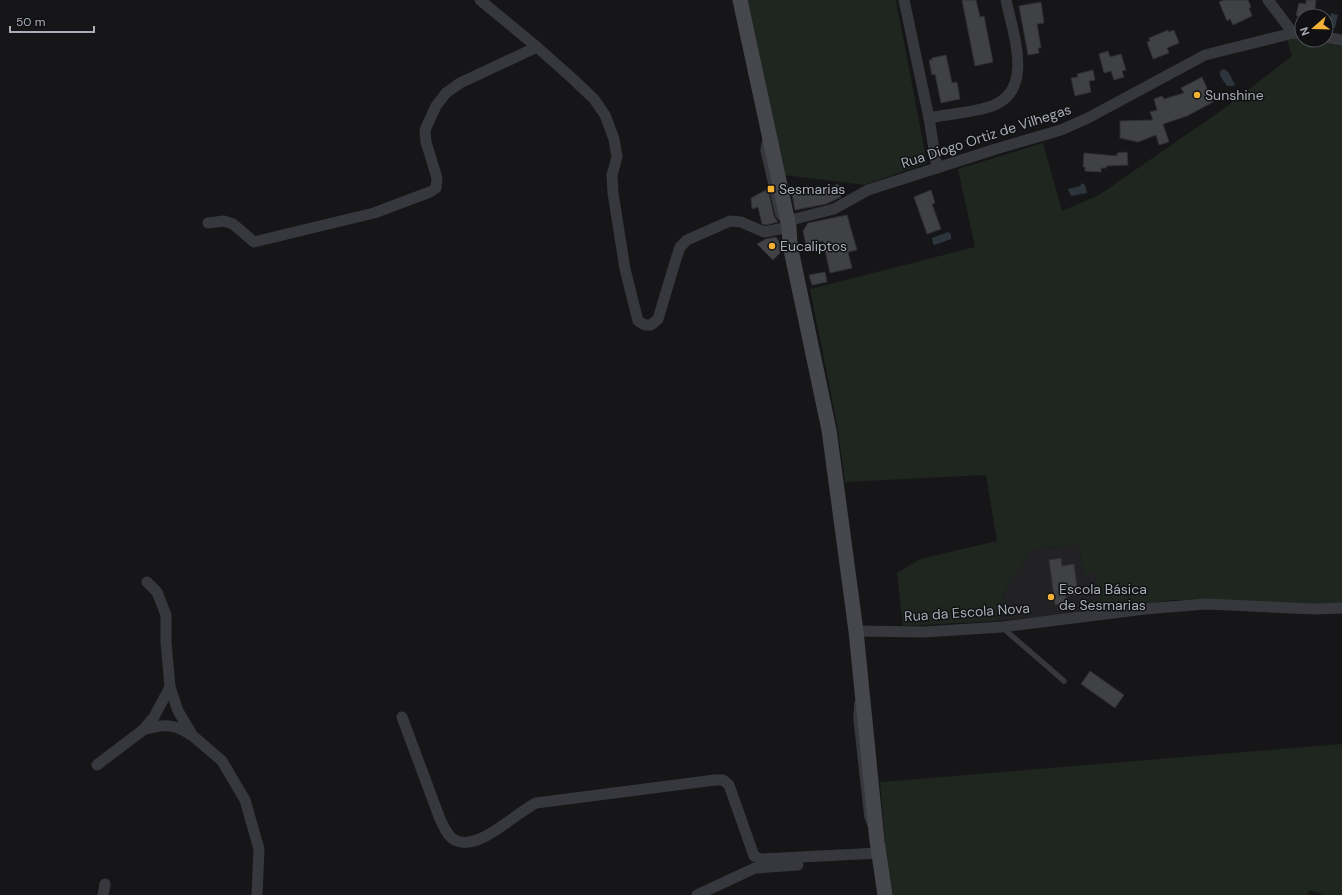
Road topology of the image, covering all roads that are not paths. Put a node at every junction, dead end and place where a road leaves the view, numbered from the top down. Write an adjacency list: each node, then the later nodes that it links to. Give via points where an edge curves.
1 (480, 0): 8 (street)
2 (740, 0): 12 (main road)
3 (904, 0): 9 (street)
4 (1006, 0): 9 (street, via 1019,65 1017,82 1006,98 990,107)
5 (1268, 0): 6 (street)
6 (1294, 29)
7 (1294, 35): 10 (street, Rua Diogo Ortiz de Vilhegas, via 1204,55 1075,124)
8 (537, 47): 11 (street, via 460,83 446,93 436,106 425,130 437,178 436,188 430,192 374,213 254,242 233,224 224,221); 12 (street, Rua Diogo Ortiz de Vilhegas, via 594,99 605,115 617,157 612,175 613,193 625,269 638,321 644,326 651,325 658,319 680,247 687,240 730,221 741,222 764,232)
9 (929, 118): 10 (street)
10 (937, 168): 12 (street, Rua Diogo Ortiz de Vilhegas, via 868,190 834,209)
11 (208, 222)
12 (788, 224): 16 (main road, via 790,245 829,430)
13 (147, 582): 18 (street, via 157,592 166,616)
14 (1342, 608): 15 (street, Rua da Escola Nova, via 1206,604)
15 (1002, 626): 16 (street, Rua da Escola Nova, via 924,632); 17 (lane)
16 (856, 631): 23 (main road)
17 (1064, 681)
18 (170, 687): 20 (street, via 154,717); 21 (street, via 178,711)
19 (402, 717): 23 (street, via 440,820 447,833 456,841 469,843 481,839 536,803 723,780 729,785 754,856 761,859)
20 (143, 730): 21 (street, via 161,725 181,728); 22 (street)
21 (193, 736): 26 (street, via 222,761 245,800 259,849)
22 (97, 765)
23 (878, 851): 27 (street, via 755,868); 28 (main road)
24 (105, 884): 25 (street)
25 (103, 895)
26 (257, 895)
27 (697, 895)
28 (885, 895)

